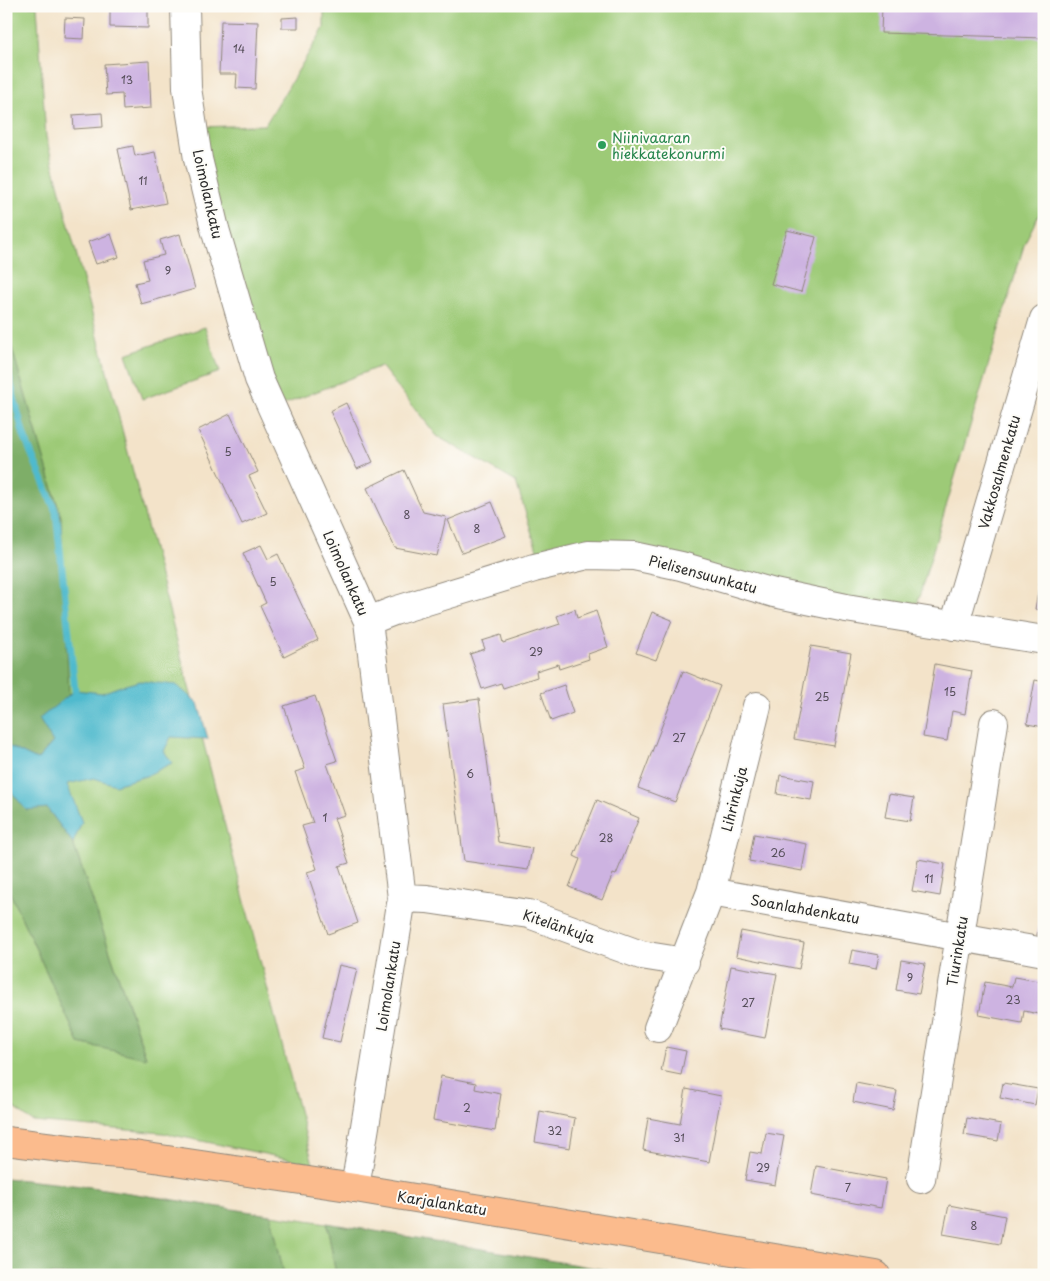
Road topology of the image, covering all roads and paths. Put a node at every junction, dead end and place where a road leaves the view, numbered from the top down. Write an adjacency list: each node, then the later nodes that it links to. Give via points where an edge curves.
1 (185, 6): 3 (street, Loimolankatu, via 187,88 198,158 215,229 259,379)
2 (1044, 319): 4 (street, Vakkosalmenkatu)
3 (368, 621): 4 (street, Pielisensuunkatu, via 534,568 588,555 606,555 634,556 774,593); 9 (street, Loimolankatu)
4 (954, 626): 5 (street, Pielisensuunkatu)
5 (1044, 640)
6 (757, 706): 8 (street, Lihrinkuja)
7 (994, 724): 10 (street, Tiurinkatu)
8 (711, 892): 10 (street, Soanlahdenkatu); 12 (street)
9 (402, 898): 12 (street, Kitelänkuja, via 529,914 641,955); 16 (street, Loimolankatu)
10 (959, 936): 11 (street, Soanlahdenkatu); 15 (street, Tiurinkatu)
11 (1044, 952)
12 (685, 962): 13 (street)
13 (658, 1028)
14 (6, 1141): 16 (main road, Karjalankatu, via 134,1155)
15 (921, 1179)
16 (355, 1188): 17 (main road, Karjalankatu)
17 (876, 1275)

